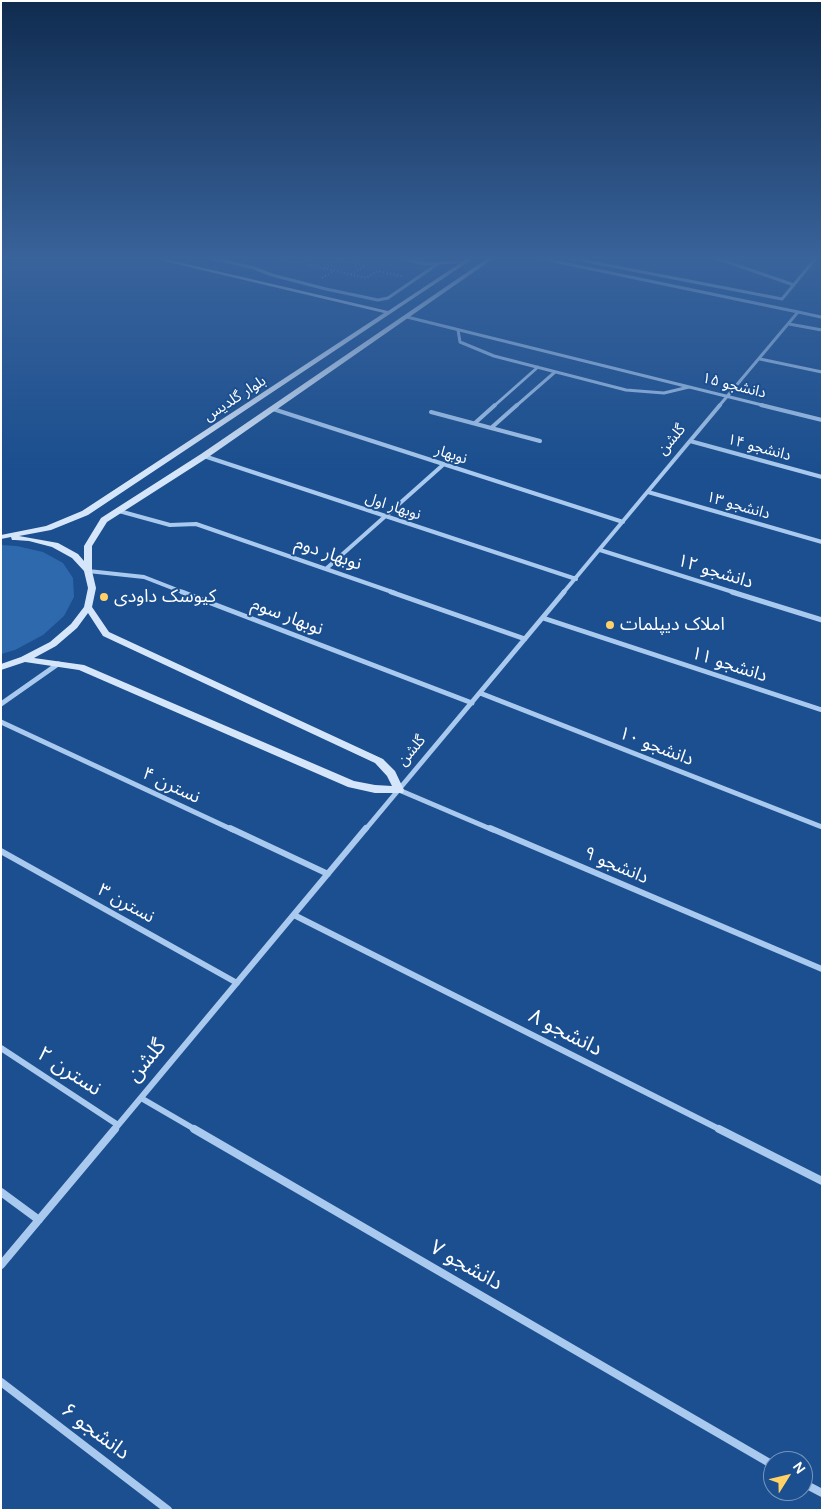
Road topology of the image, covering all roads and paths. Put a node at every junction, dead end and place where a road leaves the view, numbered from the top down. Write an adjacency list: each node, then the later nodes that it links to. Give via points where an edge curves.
1 (365, 329): 11 (main road, بلوار گلدیس)
2 (390, 329): 13 (main road, بلوار گلدیس)
3 (452, 329): 5 (street, دانشجو ۱۵)
4 (785, 329): 6 (street, گلشن)
5 (458, 330): 7 (street, via 460,342 494,356); 10 (street, دانشجو ۱۵)
6 (760, 359): 9 (street); 12 (street, گلشن)
7 (538, 367): 8 (street); 17 (street)
8 (555, 372): 10 (street, via 626,390 664,393); 18 (street)
9 (822, 372)
10 (690, 387): 12 (street, دانشجو ۱۵)
11 (264, 394): 13 (main road); 28 (main road, بلوار گلدیس, via 85,513 48,528)
12 (728, 396): 16 (street, دانشجو ۱۵); 20 (street, گلشن)
13 (285, 401): 14 (main road, بلوار گلدیس)
14 (273, 410): 21 (main road, بلوار گلدیس); 22 (street, نوبهار)
15 (431, 412): 17 (street)
16 (822, 420)
17 (475, 424): 18 (street)
18 (491, 428): 19 (street)
19 (540, 441)
20 (690, 441): 23 (street, دانشجو ۱۴); 24 (street, گلشن)
21 (204, 456): 25 (main road, بلوار گلدیس); 26 (street, نوبهار اول)
22 (444, 464): 26 (street); 27 (street, نوبهار)
23 (822, 476)
24 (648, 492): 27 (street, گلشن); 29 (street, دانشجو ۱۳)
25 (119, 511): 31 (street, نوبهار دوم, via 170,525 196,524); 32 (main road, بلوار گلدیس, via 104,520 88,546)
26 (386, 516): 31 (street); 33 (street, نوبهار اول)
27 (623, 522): 30 (street, گلشن)
28 (1, 537): 32 (main road, via 55,545 75,556)
29 (822, 542)
30 (600, 550): 33 (street, گلشن); 36 (street, دانشجو ۱۲)
31 (327, 568): 37 (street, نوبهار دوم)
32 (88, 571): 34 (main road, بلوار گلدیس, via 92,588); 42 (street, نوبهار سوم, via 144,577)
33 (576, 579): 35 (street, گلشن)
34 (88, 607): 38 (main road, via 60,638); 46 (main road, گلشن, via 106,634 379,761)
35 (543, 618): 37 (street, گلشن); 44 (street, دانشجو ۱۱)
36 (822, 620)
37 (524, 639): 41 (street, گلشن)
38 (24, 660): 39 (main road, گلشن); 40 (main road)
39 (58, 664): 43 (street); 46 (main road, گلشن, via 81,667 352,784)
40 (1, 667)
41 (480, 693): 42 (street, گلشن); 47 (street, دانشجو ۱۰)
42 (472, 703): 46 (street, گلشن)
43 (1, 704)
44 (822, 710)
45 (1, 722): 49 (street, نسترن ۴)
46 (399, 790): 49 (street, گلشن); 51 (street, دانشجو ۹)
47 (822, 827)
48 (2, 852): 52 (street, نسترن ۳)
49 (328, 874): 50 (street, گلشن)
50 (294, 915): 52 (street, گلشن); 56 (street, دانشجو ۸)
51 (822, 969)
52 (237, 983): 54 (street, گلشن)
53 (1, 1048): 55 (street, نسترن ۲)
54 (142, 1098): 55 (street, گلشن); 61 (street, دانشجو ۷)
55 (118, 1125): 58 (street, گلشن)
56 (822, 1181)
57 (1, 1192): 58 (street)
58 (39, 1220): 59 (street, گلشن)
59 (1, 1265)
60 (1, 1382): 62 (street, دانشجو ۶)
61 (763, 1459)
62 (168, 1510)

